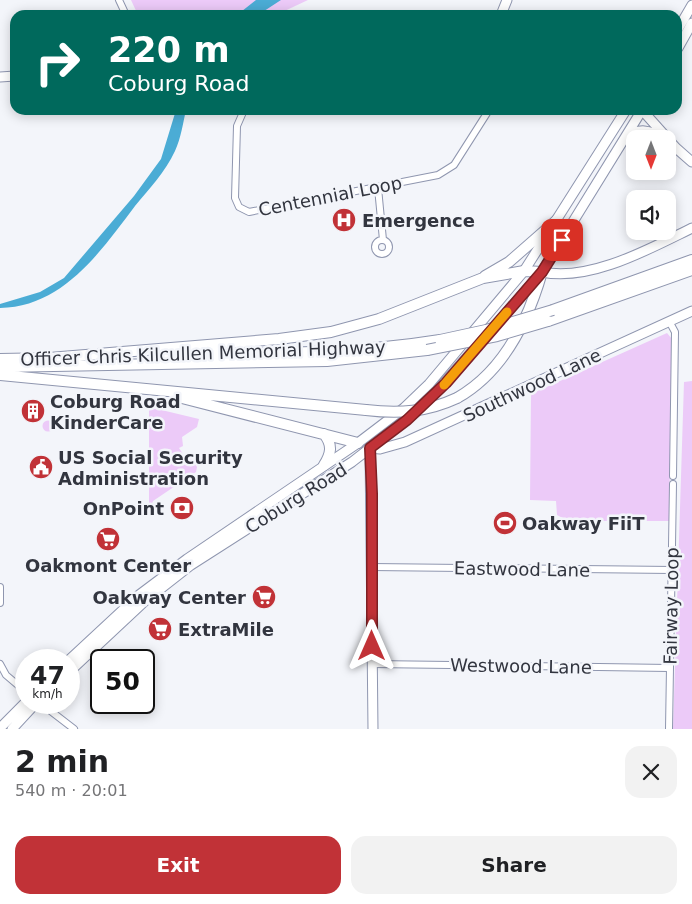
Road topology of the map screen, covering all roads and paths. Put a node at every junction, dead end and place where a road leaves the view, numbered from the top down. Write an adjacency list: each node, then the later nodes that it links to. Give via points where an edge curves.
1 (690, 8): 2 (main road)
2 (682, 23)
3 (692, 23): 4 (main road)
4 (682, 41)
5 (242, 115): 15 (street, Centennial Loop, via 237,126 235,198 241,209 255,212)
6 (486, 115): 15 (street, Centennial Loop, via 459,158 446,172)
7 (623, 115): 16 (main road, Coburg Road)
8 (639, 115): 10 (main road, Coburg Road)
9 (646, 115): 11 (main road)
10 (631, 130)
11 (659, 130)
12 (626, 139): 23 (main road, Coburg Road)
13 (676, 149): 14 (main road)
14 (692, 162)
15 (378, 188): 18 (street)
16 (557, 220): 21 (main road, Coburg Road); 22 (highway)
17 (692, 228): 23 (main road, via 589,271 566,276)
18 (383, 240)
19 (692, 260): 26 (highway, Officer Chris Kilcullen Memorial Highway, bridge, via 507,325 440,340 328,352)
20 (692, 270): 28 (highway, Officer Chris Kilcullen Memorial Highway, bridge, via 548,321 497,336 427,350 327,360)
21 (524, 271): 22 (highway); 23 (highway); 32 (main road, Coburg Road, via 429,384)
22 (496, 272): 26 (highway, via 379,319 331,332)
23 (542, 272): 30 (highway, bridge, via 536,292 499,364 472,390 432,408 411,412 366,410); 33 (main road, Coburg Road, via 446,383 407,420)
24 (692, 311): 25 (main road, Southwood Lane)
25 (669, 321): 33 (main road, Southwood Lane, via 405,442 380,449); 35 (street, via 675,332)
26 (49, 358): 27 (highway, Officer Chris Kilcullen Memorial Highway)
27 (0, 359)
28 (0, 367)
29 (0, 375): 30 (highway)
30 (145, 389): 31 (highway)
31 (324, 434): 32 (highway); 34 (highway, via 331,452)
32 (358, 443): 33 (main road); 34 (main road, Coburg Road)
33 (370, 448): 37 (main road, Coburg Road); 38 (main road)
34 (324, 465): 37 (main road, Coburg Road)
35 (673, 476)
36 (673, 484): 39 (street, Fairway Loop)
37 (189, 562): 42 (main road, Coburg Road, via 139,594); 43 (main road, Coburg Road)
38 (372, 567): 39 (street, Eastwood Lane); 45 (main road)
39 (673, 570): 46 (street, Fairway Loop)
40 (0, 587): 41 (street)
41 (0, 603)
42 (80, 650)
43 (80, 662)
44 (0, 664): 47 (street)
45 (372, 664): 46 (street, Westwood Lane); 54 (main road)
46 (670, 668): 55 (street, Fairway Loop)
47 (15, 683)
48 (15, 713): 51 (main road)
49 (26, 714): 52 (main road)
50 (54, 714): 53 (street)
51 (0, 728)
52 (12, 729)
53 (74, 729)
54 (373, 729)
55 (669, 729)

